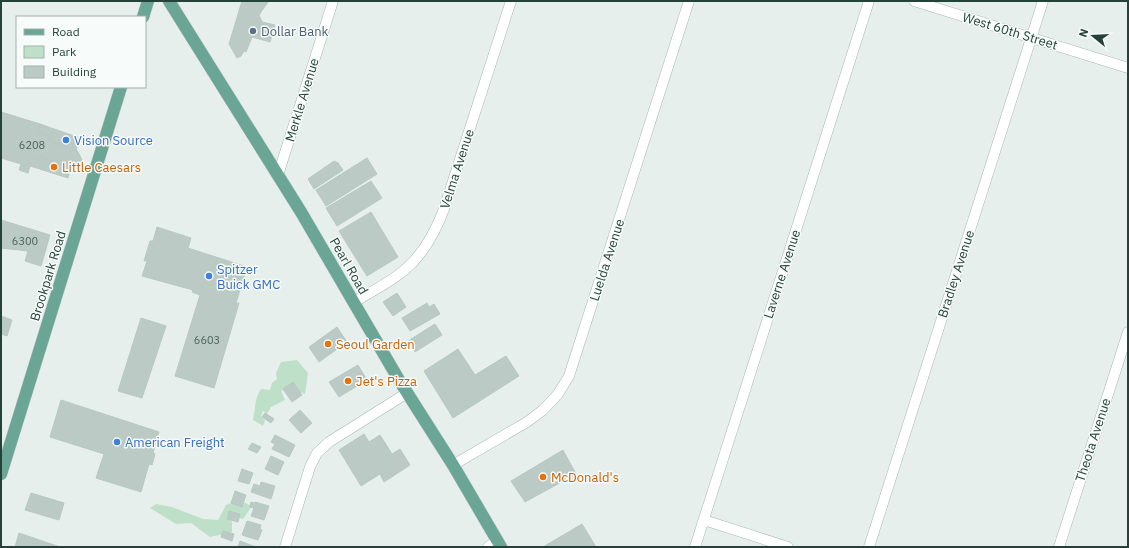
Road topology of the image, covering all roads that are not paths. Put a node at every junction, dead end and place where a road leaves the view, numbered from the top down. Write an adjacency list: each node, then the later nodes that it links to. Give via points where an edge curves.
1 (148, 1): 9 (main road)
2 (169, 1): 13 (main road, Pearl Road)
3 (332, 1): 13 (street, Merkle Avenue)
4 (511, 1): 14 (street, Velma Avenue, via 436,229 426,245 400,273)
5 (689, 1): 17 (street, Luelda Avenue, via 570,376 543,410)
6 (868, 1): 19 (street, Laverne Avenue)
7 (914, 1): 10 (street, West 60th Street)
8 (1043, 1): 10 (street, Bradley Avenue)
9 (143, 16)
10 (1031, 37): 11 (street, West 60th Street); 24 (street, Bradley Avenue)
11 (1128, 68)
12 (121, 88): 18 (main road, Brookpark Road)
13 (278, 175): 14 (main road, Pearl Road)
14 (354, 302): 16 (main road, Pearl Road)
15 (1128, 332): 25 (street, Theota Avenue)
16 (407, 393): 17 (main road, Pearl Road); 21 (street, via 329,442 317,453 310,467)
17 (453, 465): 20 (main road, Pearl Road)
18 (1, 474)
19 (704, 520): 22 (street, Laverne Avenue); 23 (street)
20 (495, 545)
21 (285, 547)
22 (695, 547)
23 (788, 547)
24 (869, 547)
25 (1059, 547)

